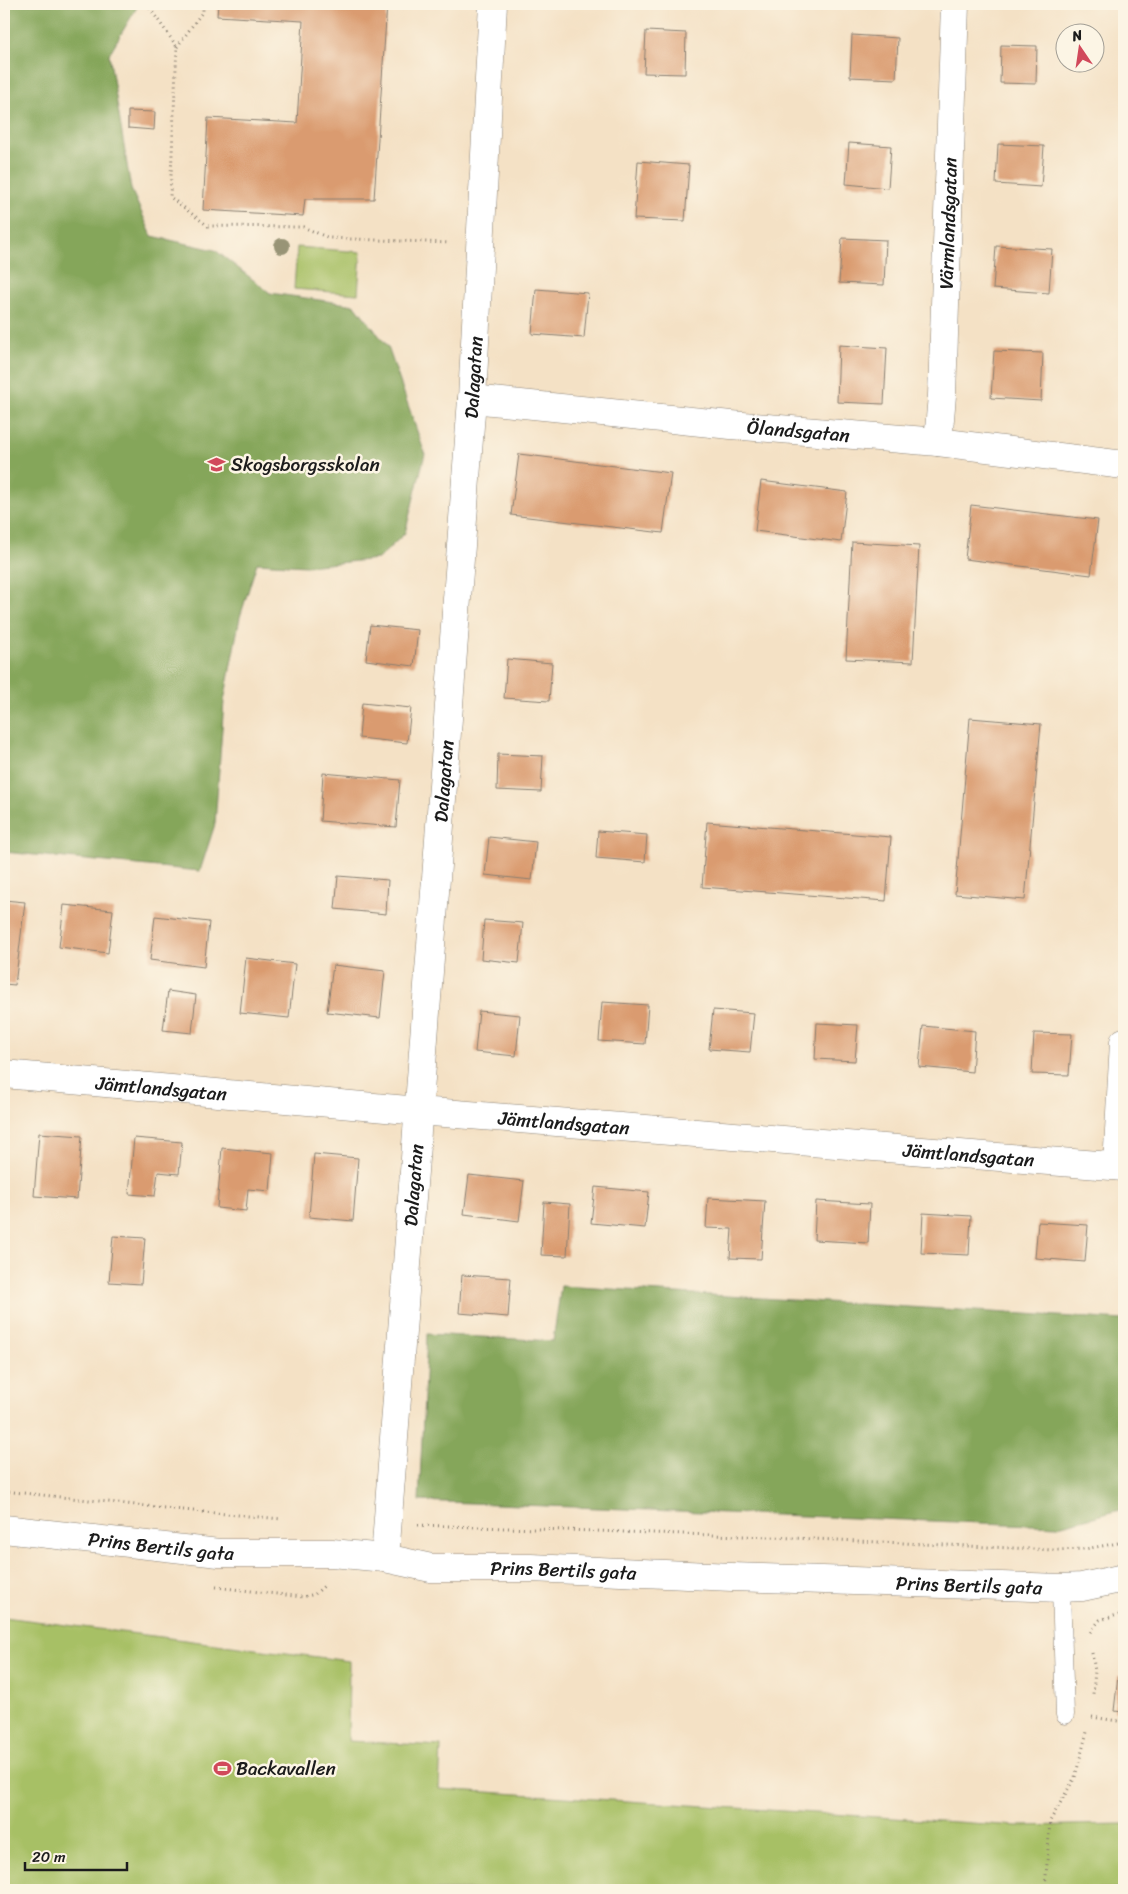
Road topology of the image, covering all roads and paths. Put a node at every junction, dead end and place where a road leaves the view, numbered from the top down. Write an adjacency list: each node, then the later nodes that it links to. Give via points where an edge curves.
1 (147, 4): 5 (path)
2 (203, 4): 5 (path, via 203,12)
3 (493, 4): 6 (street, Dalagatan)
4 (955, 4): 8 (street, Värmlandsgatan, via 943,386)
5 (177, 47): 6 (path, via 170,197 208,226 303,227 329,238 437,243)
6 (480, 239): 7 (street, Dalagatan)
7 (472, 399): 8 (street, Ölandsgatan); 12 (street, Dalagatan)
8 (938, 442): 9 (street, Ölandsgatan)
9 (1124, 465)
10 (1124, 1042): 13 (street)
11 (4, 1074): 12 (street, Jämtlandsgatan)
12 (419, 1112): 13 (street, Jämtlandsgatan); 16 (street, Dalagatan)
13 (1121, 1167)
14 (4, 1491): 15 (path)
15 (287, 1520)
16 (387, 1524): 18 (path, via 1056,1550); 19 (street, Dalagatan)
17 (4, 1529): 19 (street, Prins Bertils gata, via 219,1553 332,1553)
18 (1124, 1542)
19 (385, 1558): 21 (street, Prins Bertils gata, via 431,1568 531,1568)
20 (1124, 1578): 21 (street, Prins Bertils gata)
21 (1061, 1588): 27 (lane)
22 (1124, 1613): 23 (path, via 1100,1620)
23 (1088, 1637)
24 (1090, 1645): 25 (path, via 1095,1671)
25 (1093, 1699)
26 (1092, 1708): 28 (path)
27 (1065, 1715)
28 (1091, 1717): 29 (path); 30 (path, via 1075,1777 1050,1821)
29 (1124, 1722)
30 (1045, 1890)

